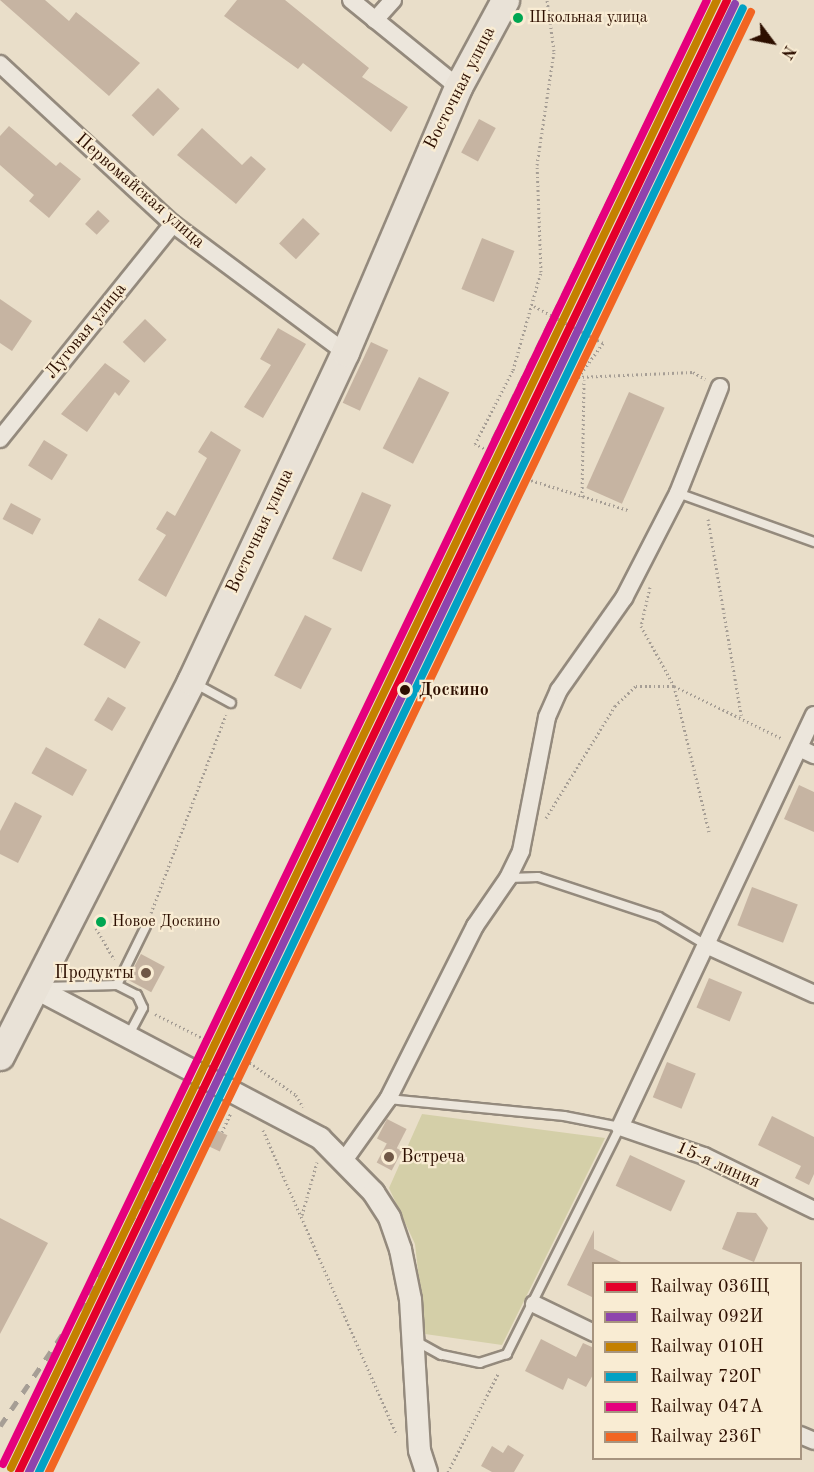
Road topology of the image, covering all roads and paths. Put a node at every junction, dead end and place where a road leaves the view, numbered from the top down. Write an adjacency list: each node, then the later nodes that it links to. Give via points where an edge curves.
1 (351, 0): 5 (street)
2 (393, 0): 5 (street)
3 (505, 0): 7 (main road, Восточная улица)
4 (546, 0): 9 (path, via 554,51 537,165 541,272 529,303)
5 (375, 20): 7 (street)
6 (0, 64): 8 (street, Первомайская улица)
7 (458, 87): 10 (main road, Восточная улица)
8 (173, 224): 10 (street, Первомайская улица); 15 (street, Луговая улица)
9 (534, 306): 11 (path, via 603,344); 16 (path, via 513,370 475,444 500,456)
10 (345, 352): 24 (main road, Восточная улица)
11 (578, 376): 12 (path); 13 (path)
12 (584, 380): 14 (path, via 693,372); 19 (path)
13 (572, 386)
14 (720, 387): 18 (street)
15 (1, 432)
16 (492, 471)
17 (527, 479): 19 (path)
18 (678, 493): 20 (lane); 31 (street, via 624,598 559,690 547,717)
19 (582, 497): 21 (path)
20 (706, 505): 22 (lane); 27 (path)
21 (628, 510)
22 (814, 542)
23 (652, 582): 25 (path, via 641,626)
24 (190, 681): 26 (lane); 40 (main road, Восточная улица)
25 (674, 686): 27 (path); 30 (path); 31 (path, via 636,686 615,706 567,790)
26 (231, 703): 34 (path)
27 (741, 715): 29 (path)
28 (814, 715): 29 (street)
29 (807, 751): 36 (street)
30 (709, 832)
31 (521, 850): 32 (street)
32 (508, 878): 36 (lane, via 538,877 659,917); 48 (street, via 475,926)
33 (315, 917): 46 (path)
34 (146, 926): 37 (lane)
35 (96, 928): 37 (path)
36 (706, 945): 41 (street); 51 (street)
37 (123, 973): 39 (lane)
38 (246, 976): 44 (path)
39 (117, 985): 40 (lane); 42 (lane, via 137,995)
40 (34, 987): 43 (street); 45 (main road, Восточная улица)
41 (814, 994)
42 (143, 1008): 43 (lane); 44 (path)
43 (128, 1036): 53 (street, via 259,1103 320,1138)
44 (214, 1043): 46 (path)
45 (0, 1056)
46 (246, 1060): 47 (path)
47 (296, 1095)
48 (388, 1099): 51 (lane, via 564,1116); 53 (street)
49 (231, 1113): 52 (path)
50 (256, 1126): 59 (path, via 268,1141)
51 (620, 1127): 54 (street, 15-я линия, via 704,1156); 55 (lane)
52 (222, 1132)
53 (345, 1159): 57 (street, via 389,1216 400,1249)
54 (814, 1210)
55 (534, 1304): 56 (street); 58 (lane)
56 (592, 1332)
57 (414, 1340): 58 (lane, via 441,1355 480,1363); 60 (street, via 419,1450)
58 (507, 1354): 61 (path)
59 (399, 1440)
60 (426, 1472)
61 (448, 1472)

